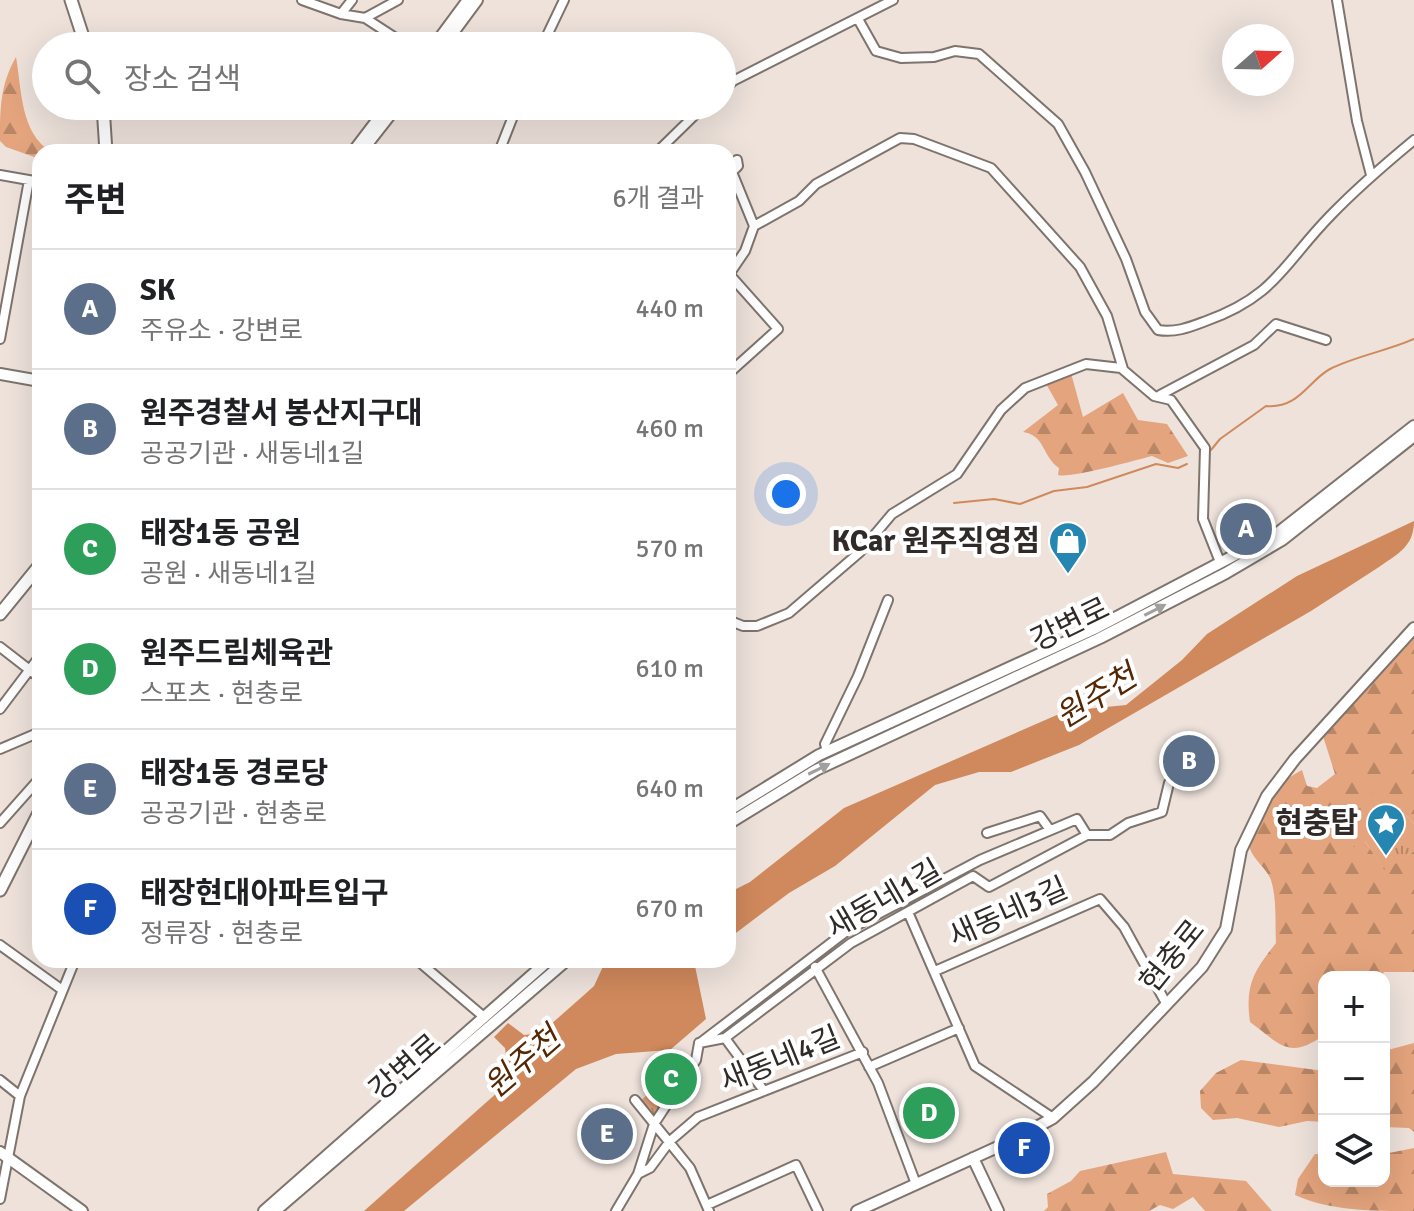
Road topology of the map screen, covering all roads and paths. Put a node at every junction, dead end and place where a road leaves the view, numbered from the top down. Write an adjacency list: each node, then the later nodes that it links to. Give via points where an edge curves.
1 (71, 0): 13 (main road)
2 (302, 0): 10 (street)
3 (352, 0): 10 (street)
4 (398, 0): 11 (street)
5 (468, 0): 15 (street)
6 (477, 0): 16 (street)
7 (564, 0): 17 (street)
8 (893, 0): 12 (street)
9 (1337, 0): 31 (street)
10 (341, 14): 11 (street)
11 (365, 18): 14 (street)
12 (858, 19): 18 (street); 31 (street, via 876,51 901,58 955,51 979,54 1058,124 1158,330 1189,328 1248,303 1282,275 1298,251)
13 (81, 32)
14 (386, 32)
15 (444, 32)
16 (453, 32)
17 (549, 32)
18 (736, 80)
19 (104, 120): 25 (main road)
20 (377, 120): 26 (street)
21 (386, 120): 27 (street)
22 (512, 120): 28 (street)
23 (690, 120): 29 (street)
24 (1414, 140): 31 (street)
25 (105, 144)
26 (359, 144)
27 (367, 144)
28 (502, 144)
29 (665, 144)
30 (0, 175): 32 (street)
31 (1371, 175)
32 (29, 180): 33 (street); 38 (street)
33 (32, 181)
34 (736, 182): 35 (street)
35 (754, 226): 36 (street); 41 (street, via 900,138 991,168 1080,267 1107,316)
36 (736, 264)
37 (736, 283): 40 (street, via 778,329)
38 (0, 339)
39 (1326, 340): 44 (street, via 1276,324 1254,345)
40 (736, 367)
41 (1126, 373): 44 (street, via 1154,396); 52 (street, via 1086,364 1025,388 1001,410 957,474 892,514 860,552 789,613 757,626)
42 (0, 374): 43 (street)
43 (32, 380)
44 (1160, 395): 47 (street, via 1171,400 1205,448 1203,519)
45 (1414, 426): 47 (street, 강변로, via 1279,532)
46 (1414, 436): 48 (street, 강변로, via 1294,532)
47 (1220, 562): 48 (street); 61 (street, 강변로, via 1094,629)
48 (1226, 573): 67 (street, 강변로, one-way to 48, via 816,770 1100,638)
49 (32, 575): 51 (main road)
50 (888, 600): 61 (street, via 825,744)
51 (0, 614)
52 (736, 623)
53 (1414, 628): 83 (street, 현충로, via 1267,796 1241,850 1232,904 1217,948)
54 (0, 647): 56 (street)
55 (32, 666): 56 (street)
56 (29, 670): 57 (street); 58 (street)
57 (32, 672)
58 (0, 709)
59 (32, 735): 60 (street)
60 (0, 749)
61 (827, 751): 65 (street, 강변로)
62 (1169, 783): 71 (street, 새동네1길, via 1162,812 1110,835)
63 (32, 787): 66 (street)
64 (0, 806): 66 (street)
65 (736, 806)
66 (8, 813): 68 (street)
67 (736, 819)
68 (0, 823)
69 (1050, 830): 70 (street, via 1040,816); 71 (street, via 1077,819); 87 (street, via 980,860 848,930)
70 (987, 833)
71 (1087, 835): 74 (street, 새동네1길, via 989,887 973,876)
72 (32, 839): 73 (main road)
73 (0, 890)
74 (908, 912): 76 (street, 새동네1길); 81 (street)
75 (0, 945): 82 (street)
76 (815, 967): 86 (street, 새동네1길); 88 (street)
77 (71, 968): 82 (street)
78 (426, 968): 84 (street)
79 (541, 968): 84 (street, 강변로)
80 (556, 968): 84 (street, 강변로)
81 (935, 971): 83 (street, 새동네3길, via 1100,899 1124,927); 85 (street)
82 (61, 989): 92 (street)
83 (1166, 1003): 94 (street, 현충로)
84 (488, 1020): 104 (street, 강변로); 105 (street, 강변로)
85 (959, 1028): 89 (street, 새동네4길); 94 (street, via 975,1066)
86 (725, 1038): 87 (street, 새동네1길); 91 (street)
87 (699, 1043): 95 (street, via 696,1060)
88 (863, 1052): 89 (street); 91 (street, 새동네4길)
89 (869, 1067): 100 (street)
90 (0, 1080): 92 (street)
91 (764, 1091): 96 (street, 새동네4길, via 698,1117)
92 (20, 1096): 97 (street)
93 (635, 1100): 95 (street)
94 (1053, 1118): 98 (street, 현충로)
95 (654, 1124): 96 (street); 99 (street)
96 (670, 1141): 99 (street, 새동네4길, via 650,1168); 102 (street, via 690,1168)
97 (4, 1154): 101 (street); 103 (street)
98 (973, 1158): 100 (street, 현충로); 109 (street)
99 (638, 1174): 106 (street, 새동네4길)
100 (916, 1184): 108 (street, 현충로)
101 (0, 1199)
102 (708, 1208): 107 (street, via 796,1165)
103 (82, 1211)
104 (264, 1211)
105 (275, 1211)
106 (616, 1211)
107 (818, 1211)
108 (857, 1211)
109 (998, 1211)

